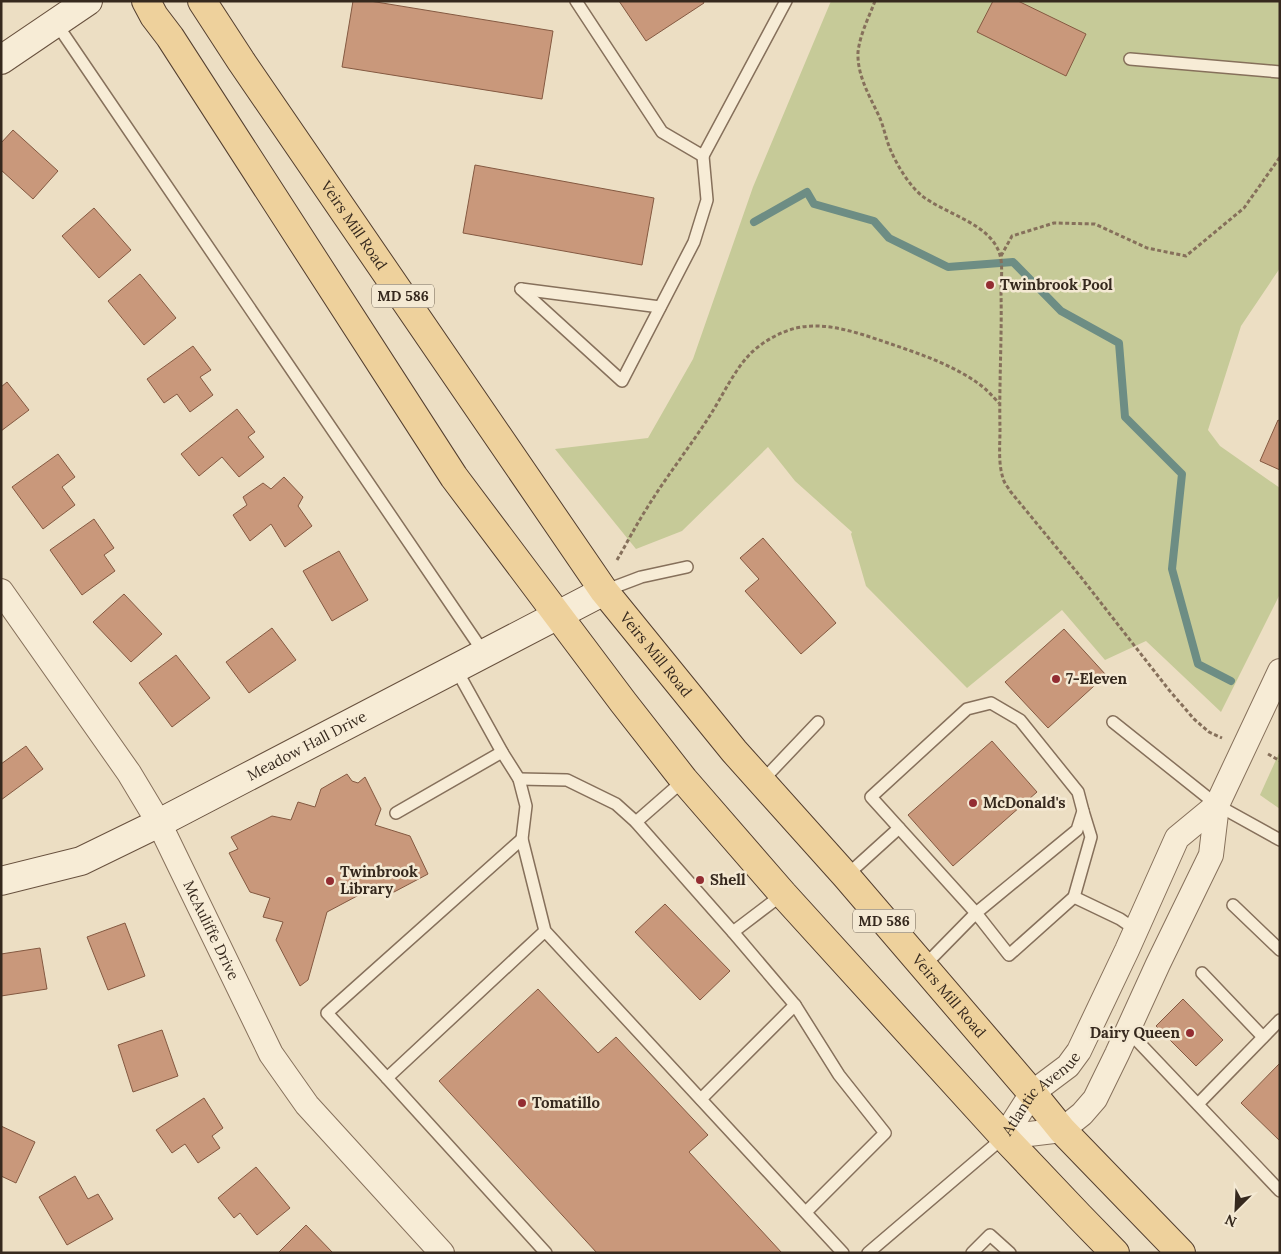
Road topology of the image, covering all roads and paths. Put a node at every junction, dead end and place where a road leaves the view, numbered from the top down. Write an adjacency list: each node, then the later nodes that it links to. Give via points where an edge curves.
1 (88, 1): 7 (street)
2 (146, 1): 19 (main road, via 454,477)
3 (202, 1): 18 (main road, Veirs Mill Road / MD 586)
4 (576, 1): 11 (lane, via 662,132)
5 (786, 1): 11 (lane)
6 (875, 1): 13 (path, via 861,37 859,67 892,152 921,195 987,236)
7 (56, 23): 9 (street); 20 (lane)
8 (1130, 59): 10 (lane)
9 (1, 60)
10 (1280, 72)
11 (703, 156): 14 (lane, via 707,200 694,242)
12 (1280, 157): 13 (path, via 1244,208 1186,256 1147,248 1095,224 1054,223 1012,236)
13 (1001, 257): 15 (path)
14 (660, 307): 14 (lane, via 622,381 521,289 623,302)
15 (999, 404): 18 (path, via 985,388 950,367 857,333 809,326 780,334 750,354 736,374 646,508); 25 (path, via 1000,466 1010,491 1194,719 1208,732)
16 (688, 567): 18 (lane, via 640,577)
17 (1, 591): 34 (street, McAuliffe Drive, via 129,773)
18 (604, 591): 19 (street, Meadow Hall Drive); 29 (main road, Veirs Mill Road / MD 586)
19 (558, 615): 20 (street, Meadow Hall Drive); 28 (main road)
20 (484, 653): 21 (street, Meadow Hall Drive)
21 (456, 668): 26 (lane); 34 (street, Meadow Hall Drive)
22 (1280, 670): 25 (street, Atlantic Avenue)
23 (818, 722): 29 (lane)
24 (1113, 722): 30 (lane)
25 (1244, 748): 30 (street, Atlantic Avenue)
26 (502, 752): 27 (lane); 32 (lane)
27 (520, 779): 33 (lane, via 567,780 616,804); 36 (lane, via 526,806)
28 (684, 780): 33 (lane); 40 (main road)
29 (761, 782): 38 (main road, Veirs Mill Road / MD 586)
30 (1217, 804): 37 (lane); 44 (street, Atlantic Avenue, via 1177,838); 48 (street, Atlantic Avenue, via 1211,855)
31 (1083, 811): 35 (lane, via 1078,792 1020,720 991,703 967,709 871,796); 41 (lane, via 1091,837); 43 (lane, via 1077,830)
32 (396, 813)
33 (636, 822): 46 (lane)
34 (159, 823): 39 (street, Meadow Hall Drive, via 81,861); 63 (street, McAuliffe Drive, via 271,1054 307,1105)
35 (899, 828): 38 (lane); 43 (lane)
36 (522, 839): 45 (lane); 55 (lane, via 327,1013)
37 (1280, 840)
38 (846, 876): 49 (main road, Veirs Mill Road / MD 586)
39 (1, 881)
40 (783, 894): 46 (lane); 60 (main road)
41 (1074, 897): 43 (lane, via 1009,955); 44 (lane)
42 (1233, 905): 47 (lane)
43 (976, 914): 49 (lane)
44 (1136, 930): 48 (street, via 1156,953); 56 (street, Atlantic Avenue, via 1079,1051 1068,1066)
45 (544, 932): 55 (lane); 57 (lane)
46 (734, 932): 51 (lane)
47 (1280, 950)
48 (1158, 964): 53 (street, Atlantic Avenue)
49 (923, 967): 56 (main road, Veirs Mill Road / MD 586)
50 (1202, 973): 54 (lane)
51 (795, 1005): 57 (lane); 62 (lane, via 839,1075 885,1133)
52 (1280, 1020): 54 (lane)
53 (1128, 1031): 58 (lane); 59 (street, Atlantic Avenue, via 1096,1098)
54 (1263, 1037): 58 (lane)
55 (388, 1078): 64 (lane)
56 (1032, 1093): 59 (main road, Veirs Mill Road / MD 586); 60 (street, Atlantic Avenue)
57 (701, 1099): 62 (lane)
58 (1198, 1104): 61 (lane)
59 (1062, 1130): 60 (street, Atlantic Avenue); 70 (main road, Veirs Mill Road / MD 586)
60 (1004, 1137): 66 (lane); 69 (main road)
61 (1280, 1191)
62 (806, 1212): 65 (lane)
63 (442, 1253)
64 (546, 1253)
65 (843, 1253)
66 (868, 1253)
67 (972, 1253): 68 (lane, via 990,1234)
68 (1010, 1253)
69 (1115, 1253)
70 (1181, 1253)

